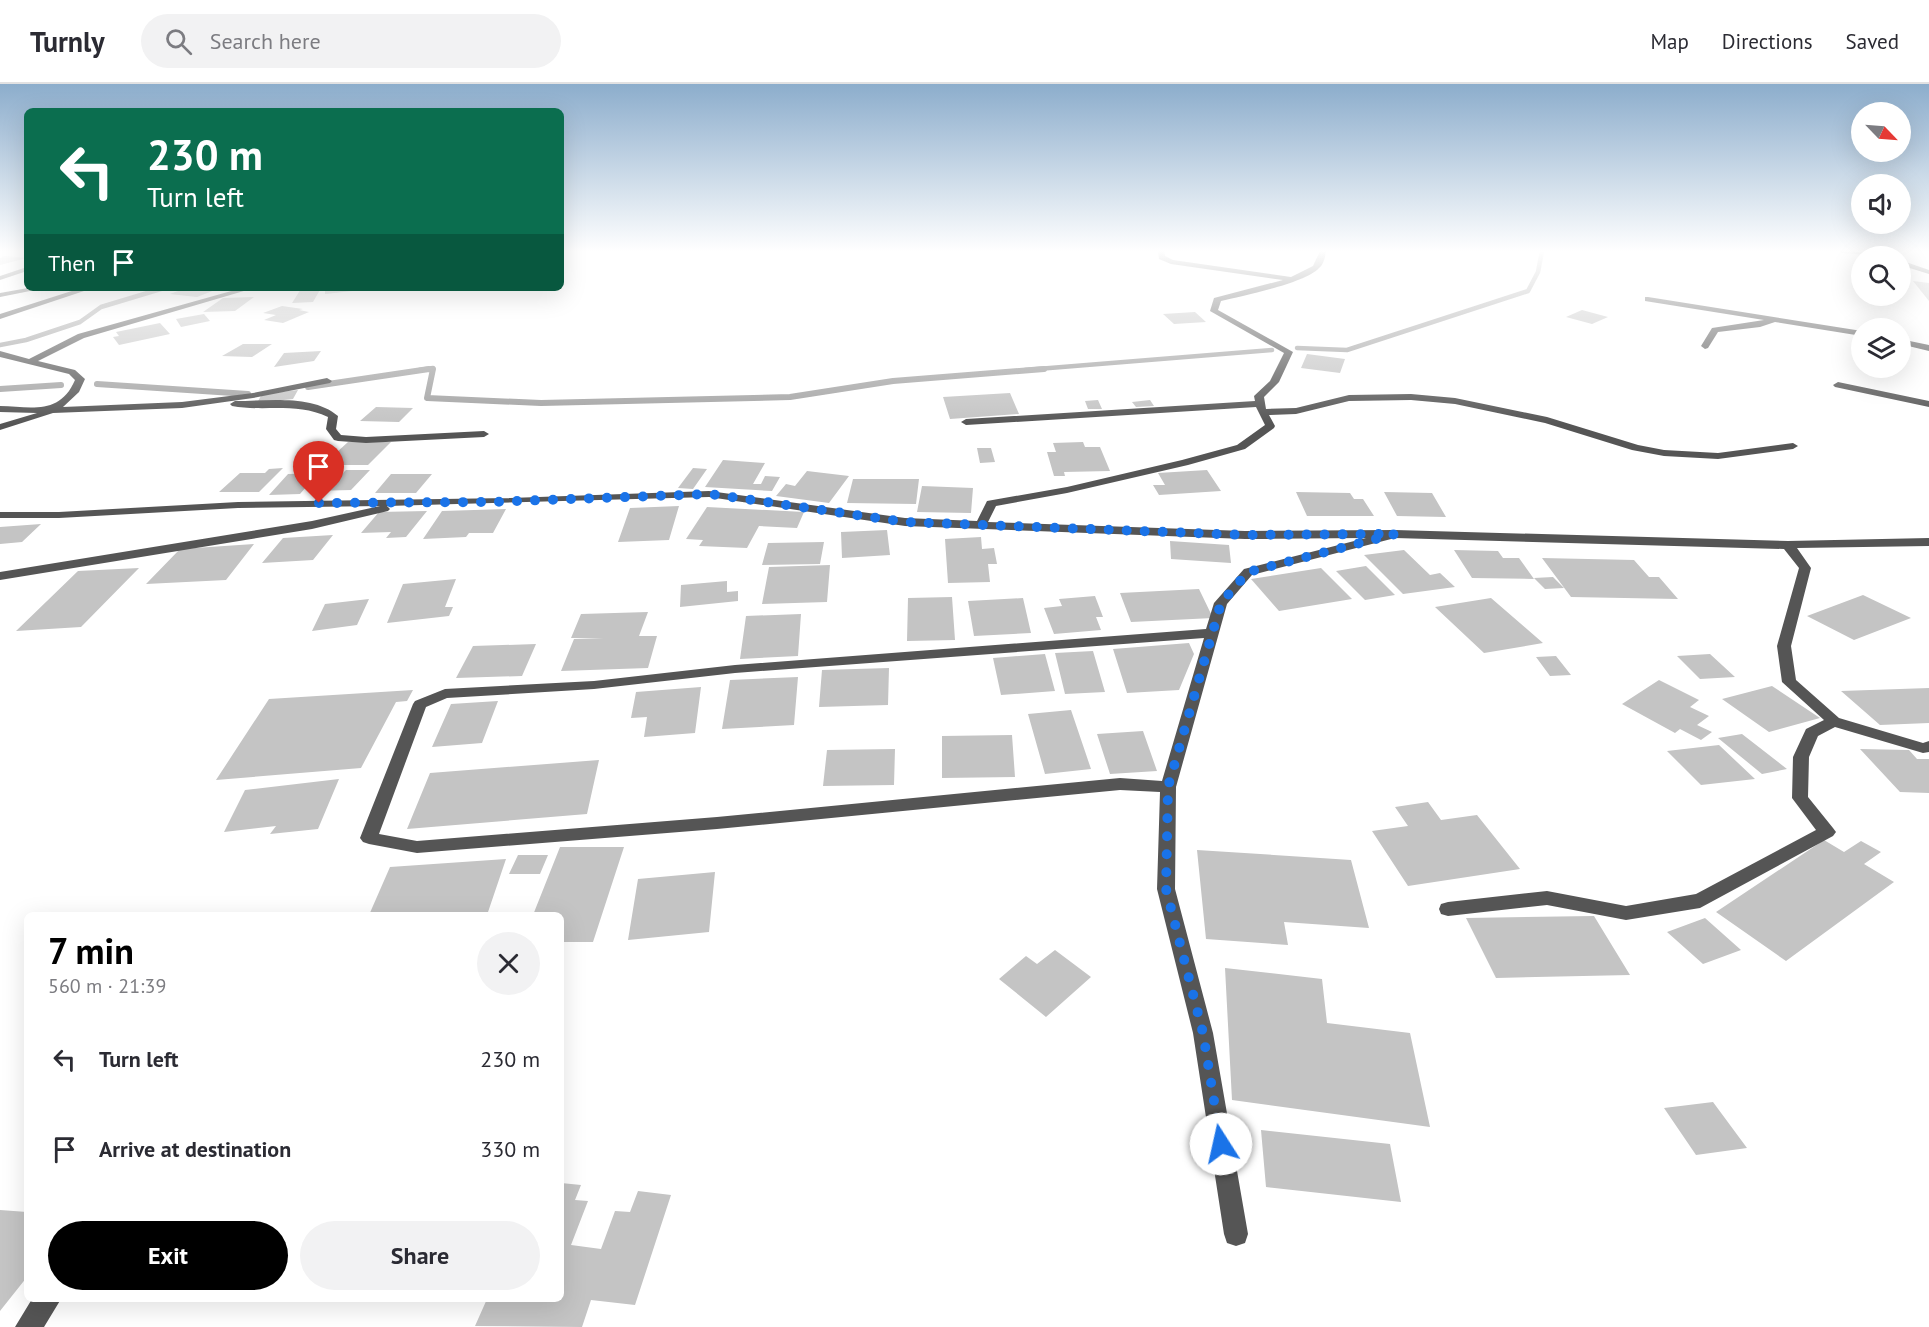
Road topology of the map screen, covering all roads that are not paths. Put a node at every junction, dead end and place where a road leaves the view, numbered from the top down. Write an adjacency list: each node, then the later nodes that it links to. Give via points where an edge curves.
1 (25, 309): 5 (street)
2 (175, 309): 12 (street, via 81,336)
3 (1215, 309): 17 (street, via 1289,352 1274,382 1259,396)
4 (1712, 309): 6 (street)
5 (0, 317)
6 (1776, 319): 7 (street); 9 (street, via 1760,325 1715,330)
7 (1851, 332)
8 (1911, 344): 10 (street)
9 (1705, 346)
10 (1929, 348)
11 (0, 354): 12 (street)
12 (30, 362): 19 (street, via 72,372 80,379 71,394)
13 (327, 381): 15 (street)
14 (1838, 386): 16 (street)
15 (193, 403): 19 (street); 22 (street, via 320,408 333,416 331,429 338,438)
16 (1929, 404)
17 (1262, 408): 20 (street); 23 (street, via 1296,411 1349,398 1411,397 1455,401 1547,420 1664,453 1718,456); 26 (street, via 1270,426 1242,447 1067,490 991,503)
18 (0, 409): 19 (street)
19 (49, 410): 21 (street)
20 (966, 422)
21 (0, 428)
22 (483, 434)
23 (1793, 446)
24 (412, 503): 25 (street, via 238,505); 26 (street, via 710,494 905,522); 30 (street, via 312,525)
25 (0, 515)
26 (982, 523): 27 (street, via 1245,535)
27 (1395, 534): 29 (street); 31 (street, via 1248,572 1221,603)
28 (1929, 542): 29 (street)
29 (1788, 545): 32 (street, via 1805,568 1784,646 1789,682)
30 (0, 577)
31 (1212, 633): 34 (street); 34 (street, via 446,694 420,704 369,838 417,847 717,823 1120,783)
32 (1834, 721): 33 (street, via 1881,737 1923,748); 35 (street, via 1811,733 1802,757 1800,798 1827,832 1700,901 1626,913 1547,898)
33 (1929, 746)
34 (1168, 787): 36 (street, via 1166,889 1203,1033)
35 (1448, 909)
36 (1236, 1234)
37 (46, 1302): 38 (street)
38 (28, 1327)

